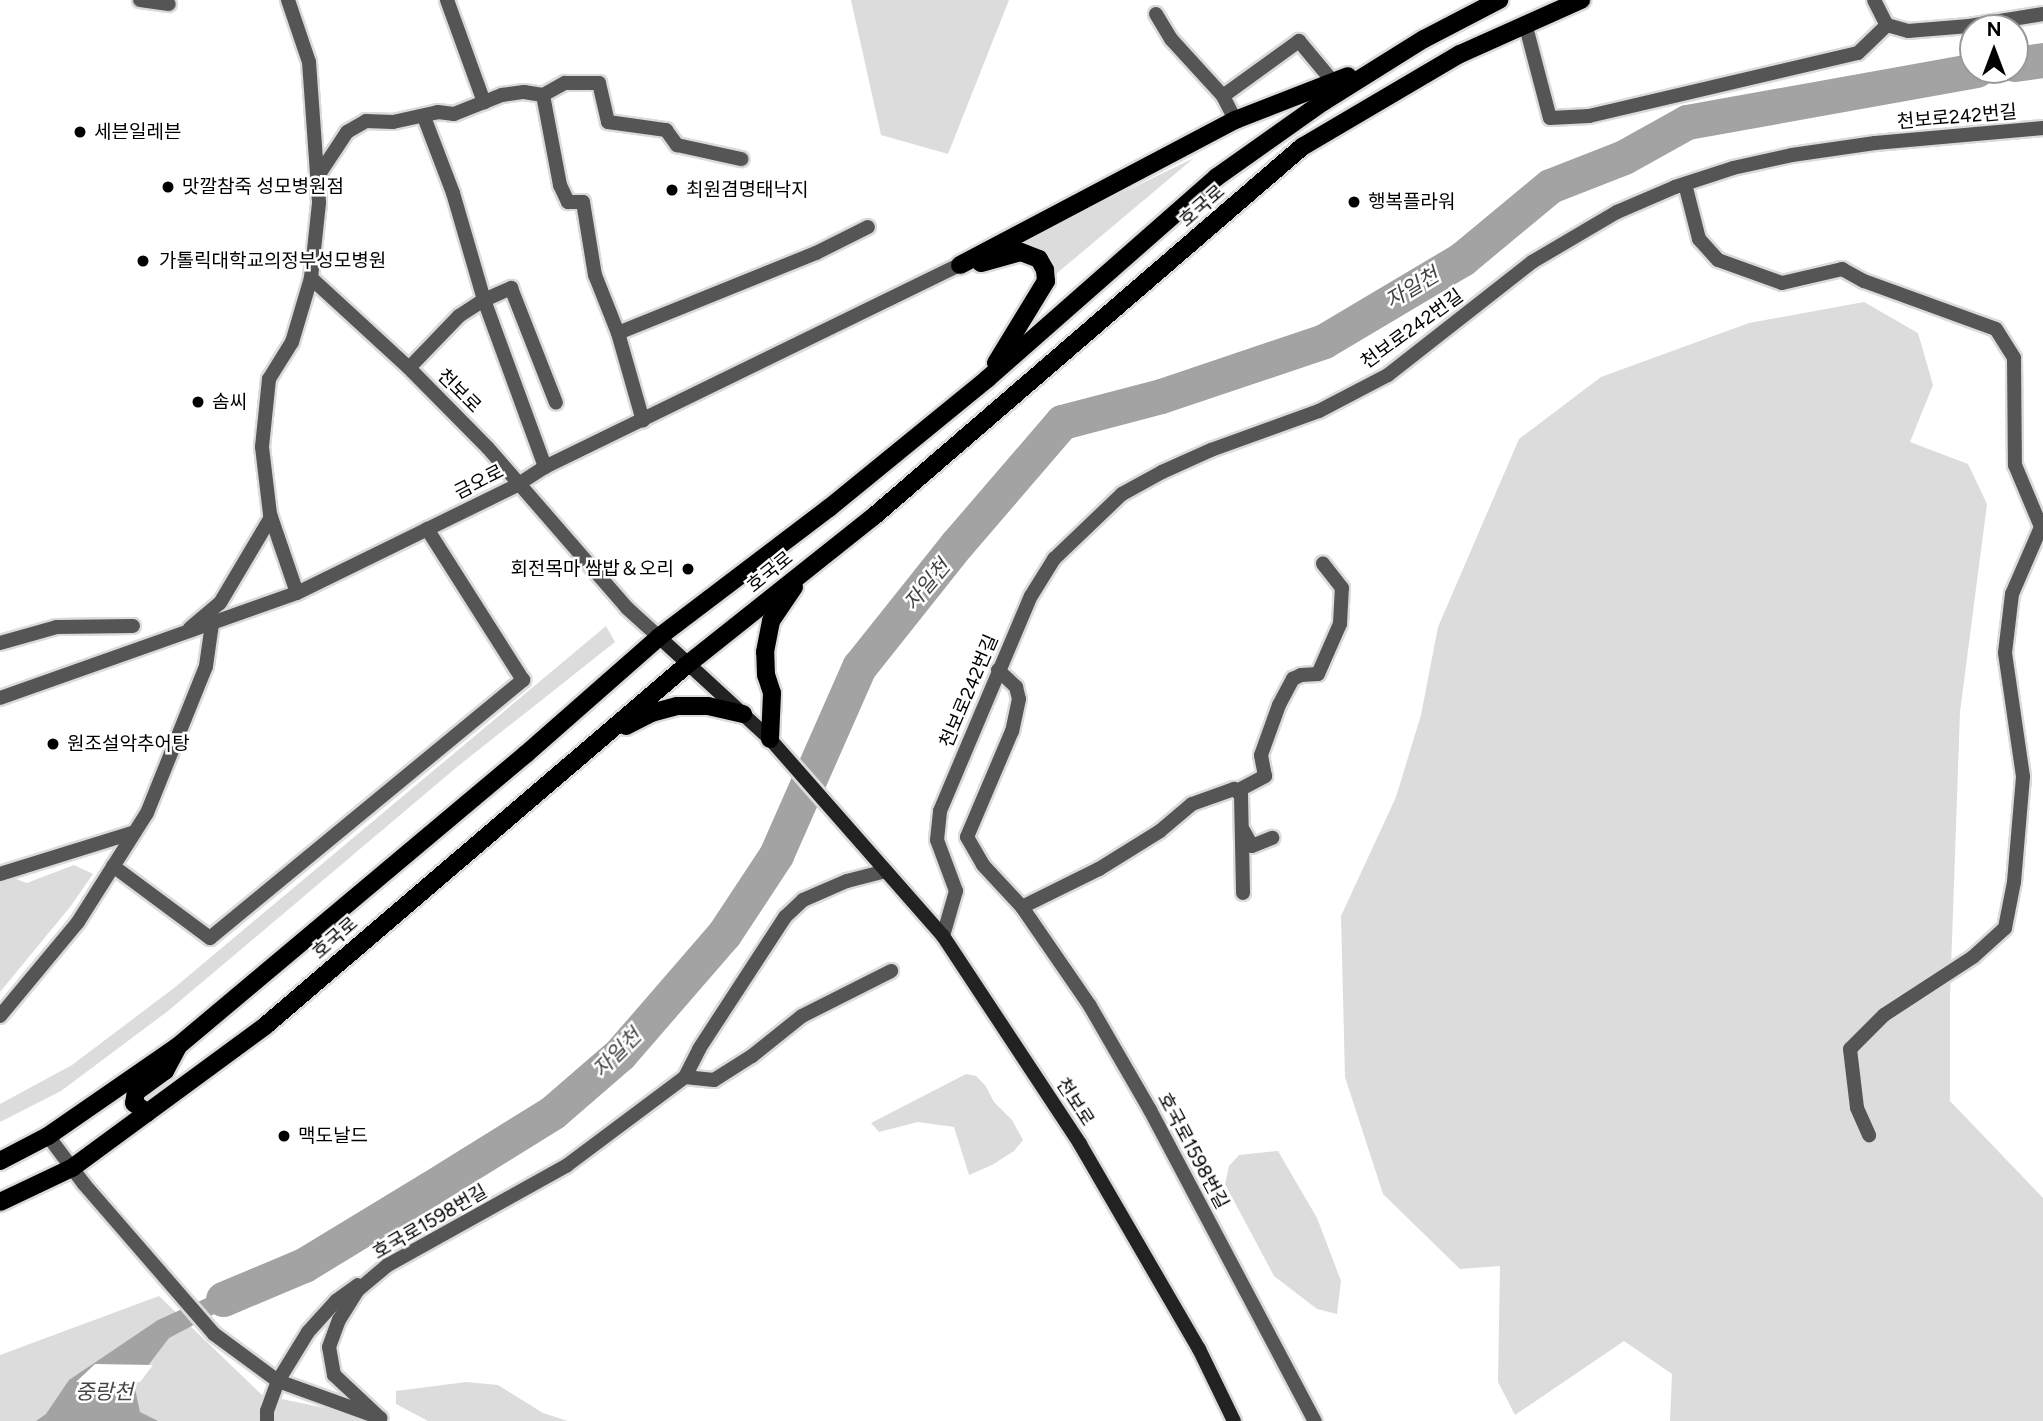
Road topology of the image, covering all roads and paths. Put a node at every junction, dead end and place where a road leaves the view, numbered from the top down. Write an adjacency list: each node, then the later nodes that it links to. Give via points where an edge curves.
1 (140, 0): 7 (street)
2 (288, 0): 21 (street, via 309,62)
3 (447, 0): 16 (street)
4 (1499, 0): 12 (main road, 호국로)
5 (1581, 0): 10 (main road, 호국로)
6 (1874, 0): 11 (street)
7 (169, 4)
8 (1156, 14): 15 (street, via 1171,39)
9 (2043, 14): 11 (street, via 1908,31)
10 (1525, 23): 11 (street, via 1550,118 1589,116 1858,53); 37 (main road, 호국로, via 1460,54 1302,147)
11 (1887, 25)
12 (1424, 39): 13 (main road); 29 (main road, 호국로, via 1323,102 1217,177)
13 (1334, 83): 15 (street, via 1299,41); 18 (main road)
14 (543, 95): 16 (street, via 513,93); 20 (street, via 565,83 599,83 608,122 666,130 677,145); 27 (street, via 560,185 568,202 583,202 595,275)
15 (1223, 96): 18 (street)
16 (484, 102): 17 (street, via 454,114 438,112)
17 (424, 117): 21 (street, via 366,121 347,132); 26 (street, via 453,193)
18 (1235, 120): 24 (main road)
19 (2043, 128): 22 (street, 천보로242번길, via 1792,155)
20 (741, 159)
21 (318, 176): 25 (street)
22 (1685, 184): 45 (street, 천보로242번길, via 1617,212 1532,262 1388,375 1319,411 1211,450 1122,494 1054,559 1031,596); 65 (street, via 1699,239 1718,260 1782,283 1842,269 1996,329 2014,358 2015,465 2041,527 2012,594 2005,653 2023,777 2014,882 2005,928 1973,957 1884,1016 1850,1049 1857,1108)
23 (867, 227): 27 (street, via 816,253)
24 (960, 265): 29 (main road, via 1021,252 1039,259 1045,270 1046,281); 31 (street, 금오로)
25 (311, 278): 28 (street, 천보로); 34 (street, via 292,342 269,379 265,396 262,447)
26 (484, 299): 28 (street, via 459,316); 30 (street, via 511,288); 32 (street)
27 (618, 333): 31 (street)
28 (409, 368): 33 (street, 천보로, via 488,448)
29 (987, 379): 42 (main road, 호국로, via 829,508)
30 (556, 403)
31 (643, 421): 32 (street, 금오로)
32 (545, 467): 33 (street, 금오로)
33 (517, 485): 35 (street, 금오로); 42 (street, 천보로, via 627,608)
34 (271, 517): 38 (street); 41 (street, via 220,603)
35 (427, 529): 38 (street, 금오로); 54 (street, via 523,680 211,938)
36 (1323, 564): 50 (street, via 1342,588 1340,624 1318,674 1293,680 1279,705 1261,755 1265,776)
37 (813, 565): 44 (main road, 호국로); 49 (main road, via 771,621 765,652 772,693)
38 (297, 593): 39 (street, 금오로)
39 (212, 624): 41 (street, 금오로); 52 (street, via 206,666 180,737)
40 (133, 626): 43 (street, via 57,627)
41 (183, 634): 46 (street, 금오로)
42 (659, 637): 44 (main road, 천보로); 62 (main road, 호국로)
43 (0, 643)
44 (688, 664): 47 (main road, 천보로); 48 (main road, 호국로)
45 (998, 670): 58 (street, 호국로1598번길, via 1016,687 1019,699 1013,731 967,837 983,865); 59 (street, 천보로242번길, via 940,811 937,840 956,891)
46 (0, 698)
47 (743, 714): 48 (main road, via 708,706 677,706); 49 (main road, 천보로)
48 (601, 738): 64 (main road, 호국로, via 265,1026)
49 (770, 739): 55 (main road, 천보로)
50 (1237, 792): 51 (street, via 1241,795); 58 (street, via 1224,790 1192,804 1160,831 1099,869)
51 (1242, 829): 53 (street, via 1252,846); 57 (street)
52 (135, 832): 54 (street); 56 (street)
53 (1272, 838)
54 (113, 866): 61 (street, via 78,922)
55 (886, 871): 59 (main road, 천보로); 63 (street, via 803,900 785,917)
56 (0, 874)
57 (1243, 893)
58 (1022, 907): 75 (street, 호국로1598번길, via 1090,1006 1150,1110)
59 (943, 936): 74 (main road, 천보로, via 1080,1144 1199,1349)
60 (891, 971): 63 (street, via 802,1016 714,1080)
61 (0, 1016)
62 (178, 1046): 64 (main road, via 165,1071 136,1092 134,1104); 66 (main road, 호국로)
63 (685, 1077): 70 (street, 호국로1598번길, via 566,1166)
64 (146, 1113): 68 (main road, 호국로)
65 (1869, 1135)
66 (48, 1136): 67 (main road, 호국로); 68 (street, 호국로1598번길)
67 (0, 1161)
68 (72, 1168): 69 (main road, 호국로); 71 (street, 호국로1598번길, via 214,1334)
69 (0, 1202)
70 (388, 1265): 71 (street, via 336,1301 308,1332); 72 (street, 호국로1598번길, via 358,1290 329,1347 334,1375)
71 (278, 1381): 72 (street, 호국로1598번길); 73 (street)
72 (383, 1420)
73 (267, 1421)
74 (1234, 1421)
75 (1315, 1421)

